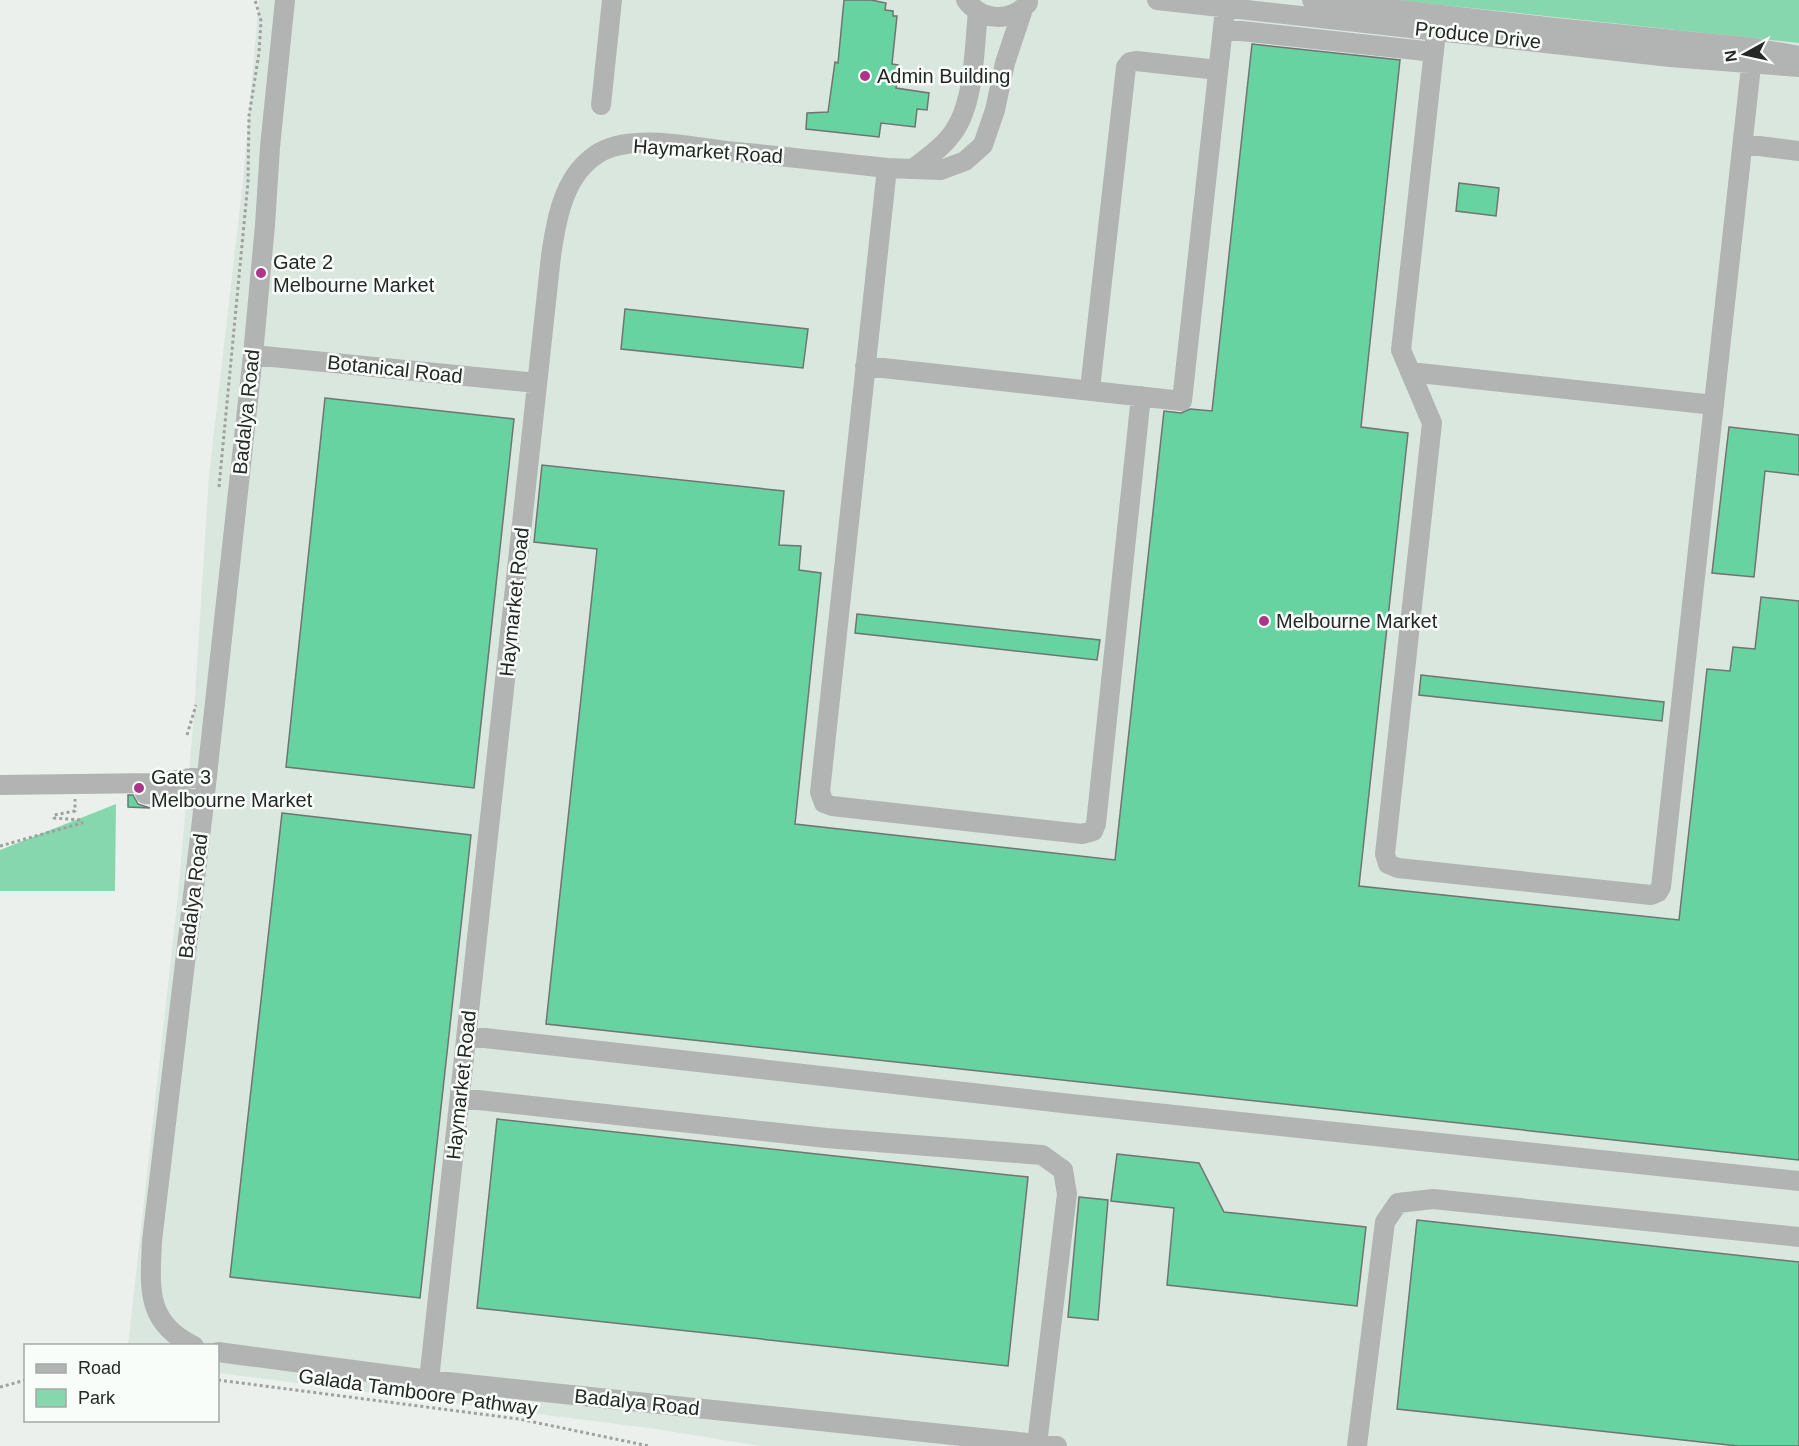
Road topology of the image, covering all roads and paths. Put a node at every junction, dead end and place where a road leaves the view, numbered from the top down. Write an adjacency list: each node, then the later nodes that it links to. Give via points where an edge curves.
1 (255, 0): 32 (path, via 261,21 259,53 249,116 248,182)
2 (271, 0): 20 (lane)
3 (285, 0): 20 (lane, Badalya Road)
4 (296, 0): 24 (lane, Badalya Road, via 267,293)
5 (612, 0): 18 (lane)
6 (1157, 0): 8 (lane, Produce Drive)
7 (1312, 0): 11 (lane, Produce Drive)
8 (1225, 3): 11 (lane, Produce Drive); 12 (lane)
9 (968, 4): 10 (lane, via 989,16 1001,17 1013,15); 23 (lane, via 972,78 964,114 938,150)
10 (1027, 4): 23 (lane, Haymarket Road, via 1005,63 983,145 965,161 941,170)
11 (1437, 22): 13 (lane); 14 (lane, Produce Drive, via 1556,28)
12 (1223, 29): 13 (lane); 17 (lane)
13 (1434, 52): 27 (lane, via 1401,350)
14 (1752, 56): 15 (lane, Produce Drive); 16 (lane, Produce Drive); 19 (lane)
15 (1799, 56)
16 (1799, 67)
17 (1218, 70): 29 (lane, via 1136,61 1126,67); 30 (lane, via 1182,401)
18 (601, 105)
19 (1743, 144): 21 (lane); 31 (lane)
20 (270, 147): 24 (lane, Badalya Road)
21 (1799, 151)
22 (887, 168): 23 (lane, Haymarket Road); 26 (lane); 28 (lane, Haymarket Road, via 636,143 594,156 575,175 560,209)
23 (914, 168)
24 (255, 320): 25 (lane, Badalya Road)
25 (253, 355): 28 (lane, Botanical Road); 35 (lane, Badalya Road)
26 (865, 366): 29 (lane); 30 (lane, via 822,800 828,806 1071,833 1090,832 1096,824)
27 (1410, 372): 31 (lane); 31 (lane, via 1432,423 1386,858 1398,868 1540,884 1647,895 1660,890)
28 (537, 383): 41 (lane, Haymarket Road)
29 (1090, 389): 30 (lane)
30 (1141, 396)
31 (1714, 405)
32 (219, 496)
33 (197, 696): 34 (path)
34 (188, 735)
35 (207, 776): 36 (lane, via 154,783); 39 (lane, Badalya Road)
36 (0, 785)
37 (75, 795): 38 (lane); 39 (lane, via 160,794); 40 (path, via 75,811 54,818 82,823)
38 (0, 797)
39 (204, 803): 45 (lane, Badalya Road, via 150,1276 156,1312 173,1333)
40 (0, 846)
41 (466, 1036): 42 (lane, Haymarket Road); 43 (lane)
42 (460, 1098): 48 (lane, Haymarket Road); 51 (lane, via 826,1138 1042,1155 1064,1170 1067,1194)
43 (1799, 1181)
44 (1799, 1238): 53 (lane, via 1433,1199 1398,1203 1384,1222)
45 (191, 1344)
46 (219, 1352): 48 (lane, Badalya Road)
47 (219, 1380): 52 (path, Galada Tamboore Pathway, via 519,1419)
48 (429, 1380): 51 (lane, Badalya Road)
49 (24, 1381): 50 (path)
50 (0, 1387)
51 (1047, 1445)
52 (649, 1446)
53 (1356, 1446)

